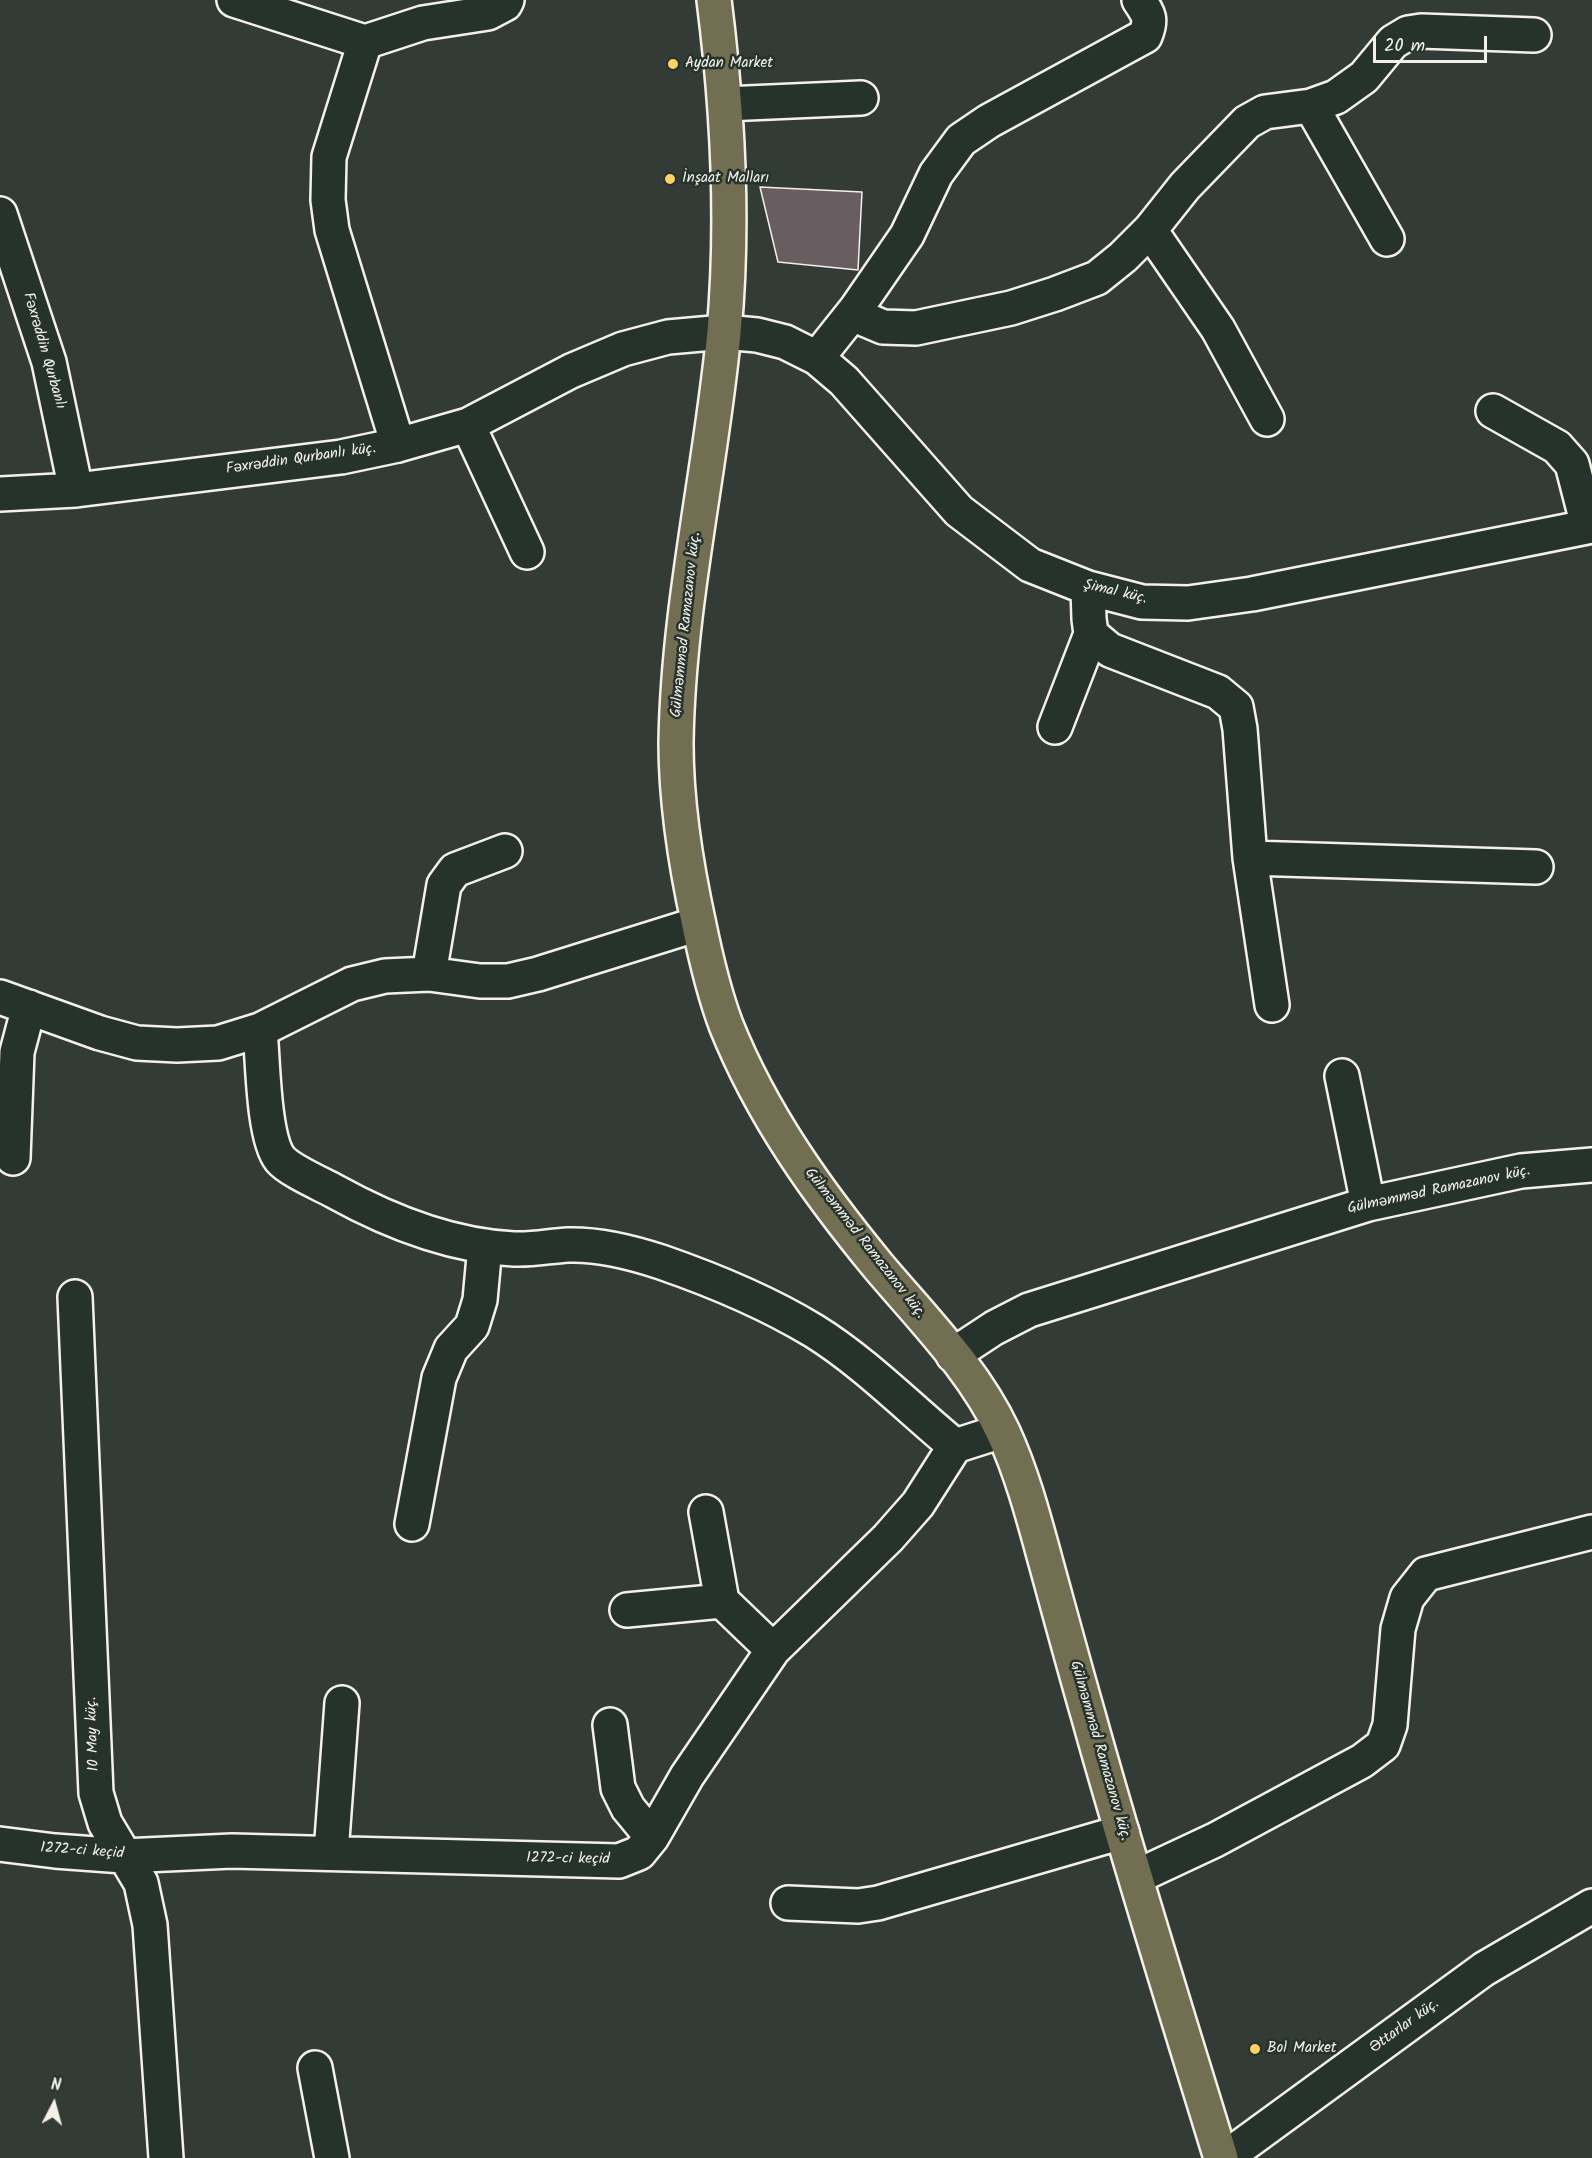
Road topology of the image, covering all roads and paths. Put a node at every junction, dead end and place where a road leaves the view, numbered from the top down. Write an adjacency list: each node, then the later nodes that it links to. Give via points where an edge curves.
1 (234, 0): 6 (street)
2 (507, 0): 6 (street, via 488,13 423,23)
3 (714, 0): 8 (main road, Gülməmməd Ramazanov küç.)
4 (1139, 0): 13 (street, via 1150,25 1145,36 961,140 936,174 907,235)
5 (1534, 35): 9 (street, via 1408,33 1393,42 1364,77 1336,97)
6 (365, 42): 19 (street, via 329,158 328,200 332,230)
7 (861, 98): 8 (street)
8 (725, 104): 14 (main road, Gülməmməd Ramazanov küç., via 729,180)
9 (1311, 106): 11 (street, via 1265,112 1247,122 1185,186); 12 (street)
10 (0, 214): 20 (street, Fəxrəddin Qurbanlı, via 49,362)
11 (1150, 230): 13 (street, via 1097,278 1011,308 916,328 883,327 864,319); 17 (street, via 1218,329)
12 (1388, 239)
13 (856, 309): 15 (street)
14 (724, 332): 15 (street, Şimal küç., via 785,342); 18 (street, Fəxrəddin Qurbanlı küç., via 668,338 623,349); 30 (main road, Gülməmməd Ramazanov küç., via 684,625 676,747 681,828)
15 (817, 358): 24 (street, Şimal küç., via 851,389 959,511 1030,565)
16 (1493, 411): 22 (street, via 1557,447 1572,464)
17 (1266, 419)
18 (468, 425): 19 (street, Fəxrəddin Qurbanlı küç.); 23 (street)
19 (398, 445): 20 (street, Fəxrəddin Qurbanlı küç., via 341,457)
20 (76, 490): 21 (street, Fəxrəddin Qurbanlı küç.)
21 (0, 494)
22 (1590, 526): 24 (street, Şimal küç., via 1252,594 1188,603 1142,602)
23 (527, 552)
24 (1088, 588): 25 (street)
25 (1091, 634): 26 (street); 28 (street, via 1110,650 1218,692 1236,707)
26 (1055, 727)
27 (504, 851): 31 (street, via 455,870 444,885)
28 (1250, 858): 29 (street); 33 (street)
29 (1536, 867)
30 (698, 924): 31 (street, via 508,981); 41 (main road, Gülməmməd Ramazanov küç., via 725,1021 774,1121 835,1213)
31 (429, 974): 34 (street, via 385,976 352,984)
32 (14, 1002): 34 (street, via 137,1043 218,1043); 36 (street, via 17,1052)
33 (1272, 1005)
34 (260, 1030): 39 (street, via 269,1134 280,1159 353,1202 431,1234)
35 (1342, 1076): 38 (street)
36 (13, 1158)
37 (1592, 1165): 38 (street, Gülməmməd Ramazanov küç., via 1521,1171)
38 (1368, 1204): 41 (street, Gülməmməd Ramazanov küç., via 1029,1310)
39 (485, 1246): 43 (street, via 611,1247 726,1286 814,1332 887,1386); 45 (street, via 480,1300 472,1326 451,1350 439,1378)
40 (75, 1297): 56 (street, 10 May küç., via 96,1793 105,1823)
41 (953, 1355): 42 (main road, Gülməmməd Ramazanov küç., via 977,1386)
42 (1002, 1431): 43 (street); 52 (main road, Gülməmməd Ramazanov küç., via 1035,1522)
43 (955, 1446): 49 (street, 1272-ci keçid, via 918,1504 888,1538)
44 (706, 1512): 47 (street)
45 (412, 1524)
46 (1592, 1532): 57 (street, via 1426,1574 1407,1598 1398,1629 1390,1725 1383,1744 1362,1761 1215,1840)
47 (722, 1601): 48 (street); 49 (street)
48 (627, 1610)
49 (773, 1650): 53 (street, 1272-ci keçid, via 687,1776)
50 (342, 1703): 55 (street)
51 (610, 1725): 53 (street, via 618,1788 628,1808)
52 (1122, 1832): 57 (main road, Gülməmməd Ramazanov küç.); 58 (street, via 878,1903)
53 (652, 1837): 55 (street, 1272-ci keçid, via 639,1853 619,1861)
54 (0, 1844): 56 (street, 1272-ci keçid)
55 (331, 1853): 56 (street, 1272-ci keçid, via 232,1851)
56 (123, 1856): 61 (street, 10 May küç., via 141,1883 150,1925)
57 (1136, 1877): 63 (main road, Gülməmməd Ramazanov küç.)
58 (788, 1903)
59 (1592, 1906): 64 (street, Əttarlar küç., via 1485,1969)
60 (315, 2068): 62 (street)
61 (166, 2158)
62 (332, 2158)
63 (1221, 2158)
64 (1225, 2158)

